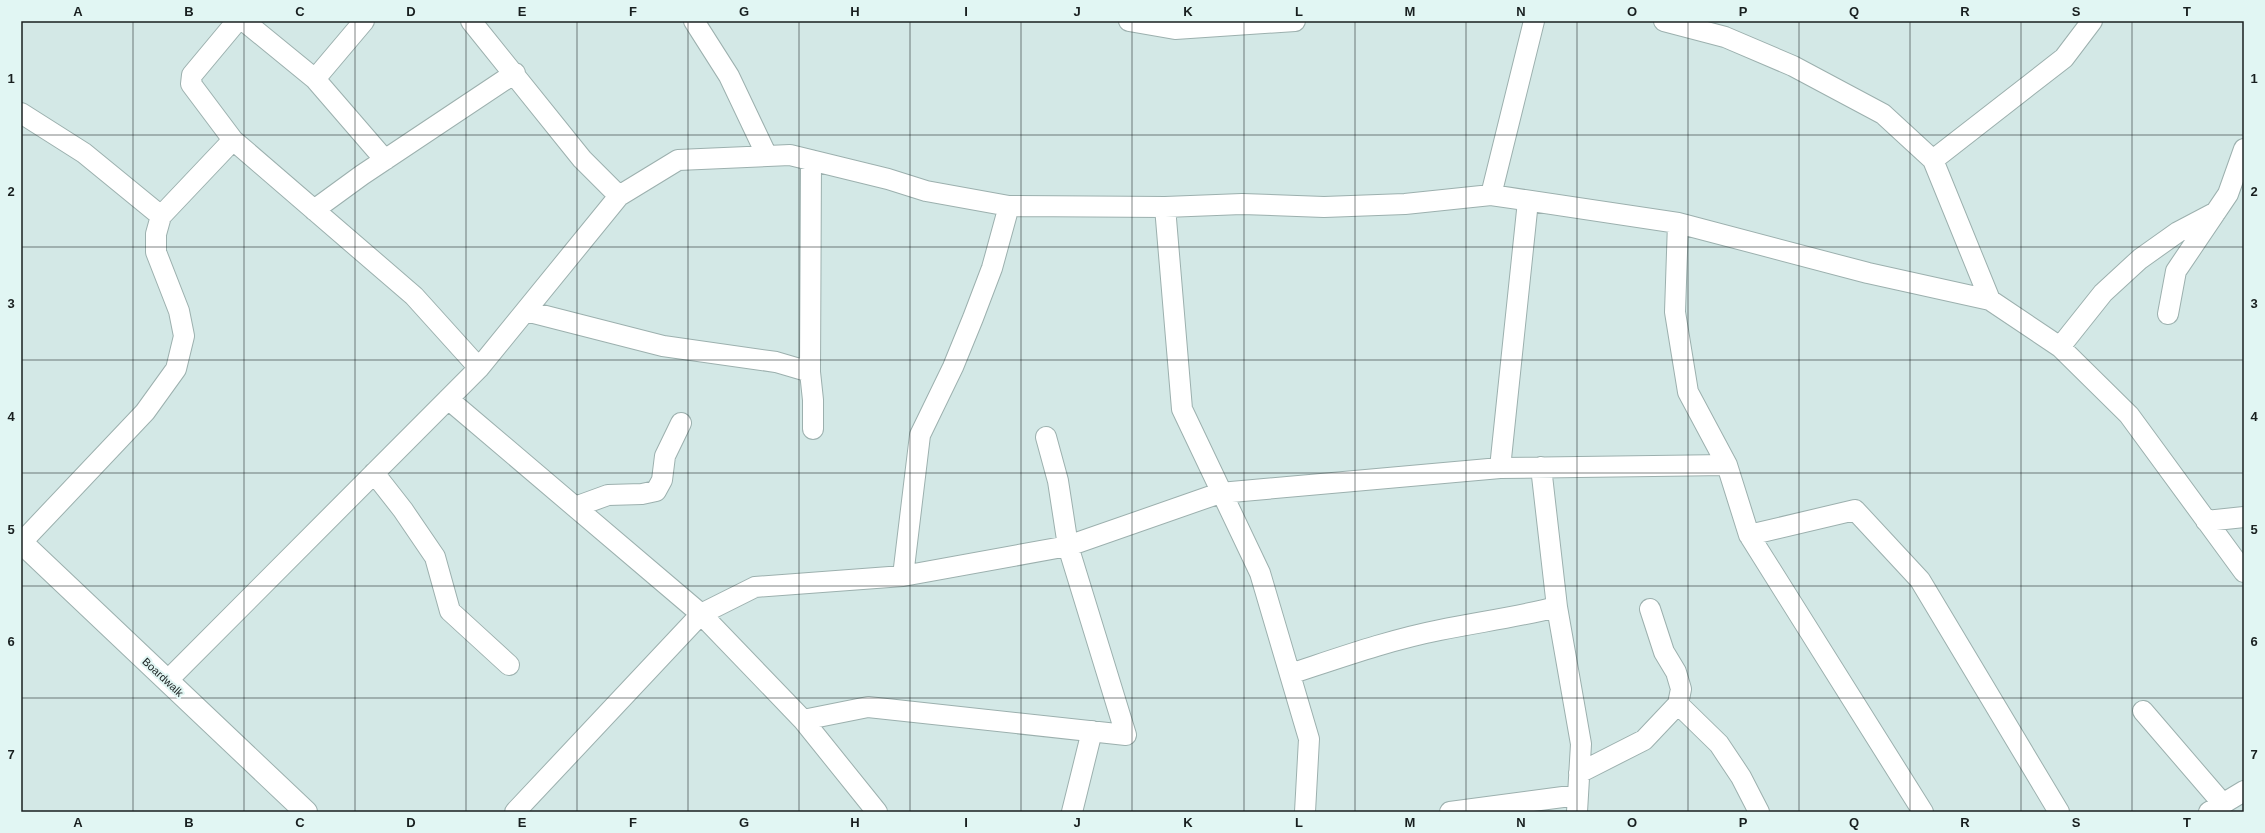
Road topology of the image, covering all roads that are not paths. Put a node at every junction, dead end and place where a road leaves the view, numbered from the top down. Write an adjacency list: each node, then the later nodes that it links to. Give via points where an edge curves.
1 (237, 21): 16 (street, via 192,75 191,84)
2 (244, 21): 14 (street)
3 (364, 21): 14 (street)
4 (471, 21): 13 (street)
5 (694, 21): 18 (street, via 729,76)
6 (1129, 21): 12 (street, via 1175,29)
7 (1295, 21): 12 (street)
8 (1534, 21): 22 (street)
9 (1664, 21): 11 (street)
10 (2092, 21): 21 (street, via 2064,58)
11 (1685, 23): 21 (street, via 1793,66 1883,114)
12 (1226, 24)
13 (514, 73): 19 (street); 23 (street, via 582,159)
14 (315, 79): 19 (street)
15 (21, 113): 29 (street, via 84,153)
16 (233, 140): 27 (street); 29 (street)
17 (2244, 149): 28 (street, via 2228,194)
18 (767, 156): 20 (street, via 790,155); 23 (street, via 678,160)
19 (385, 160): 27 (street)
20 (811, 160): 25 (street, via 926,191); 36 (street)
21 (1934, 160): 31 (street)
22 (1491, 195): 24 (street); 26 (street, via 1398,205 1324,207 1242,204)
23 (619, 196): 32 (street)
24 (1528, 201): 30 (street); 43 (street)
25 (1009, 206): 26 (street); 53 (street, via 992,268 973,318 953,367 920,435)
26 (1165, 207): 45 (street, via 1182,409)
27 (314, 210): 35 (street, via 414,296)
28 (2216, 212): 33 (street, via 2176,271); 34 (street, via 2178,232 2140,259 2103,293)
29 (161, 216): 50 (street, via 156,234 156,252 179,310 184,336 176,369 145,412)
30 (1678, 223): 31 (street, via 1868,273); 41 (street, via 1675,312 1688,392)
31 (1990, 300): 34 (street)
32 (526, 311): 35 (street); 36 (street, via 663,346 776,362)
33 (2168, 314)
34 (2060, 347): 48 (street, via 2130,415)
35 (479, 368): 37 (street)
36 (810, 372): 39 (street)
37 (448, 399): 44 (street); 46 (street)
38 (681, 423): 46 (street, via 665,456 662,480 656,491 608,495)
39 (813, 429)
40 (1046, 437): 51 (street, via 1058,481)
41 (1727, 465): 42 (street); 49 (street)
42 (1541, 467): 43 (street); 54 (street)
43 (1500, 468): 45 (street)
44 (374, 473): 57 (street, via 435,557 450,611); 59 (street)
45 (1220, 493): 51 (street); 58 (street, via 1260,573)
46 (575, 507): 56 (street)
47 (2244, 517): 48 (street)
48 (2206, 521): 52 (street)
49 (1749, 535): 75 (street); 76 (street, via 1855,510 1920,580)
50 (21, 543): 59 (street, Boardwalk)
51 (1068, 546): 53 (street); 63 (street, via 1126,735)
52 (2244, 572)
53 (903, 576): 56 (street, via 755,587)
54 (1556, 607): 58 (street, via 1513,618 1439,630 1384,644); 64 (street, via 1581,744)
55 (1650, 609): 60 (street, via 1664,652 1676,672 1681,689)
56 (702, 614): 62 (street); 69 (street)
57 (509, 665)
58 (1290, 674): 72 (street, via 1309,739)
59 (167, 681): 68 (street, Boardwalk)
60 (1678, 704): 64 (street, via 1644,740); 74 (street, via 1719,744 1741,777)
61 (2143, 711): 67 (street)
62 (803, 720): 63 (street, via 868,707); 70 (street)
63 (1092, 731): 71 (street)
64 (1579, 773): 66 (street)
65 (2244, 791): 67 (street)
66 (1577, 804): 73 (street)
67 (2216, 808)
68 (306, 812)
69 (515, 812)
70 (877, 812)
71 (1072, 812)
72 (1306, 812)
73 (1450, 812)
74 (1759, 812)
75 (1923, 812)
76 (2059, 812)

